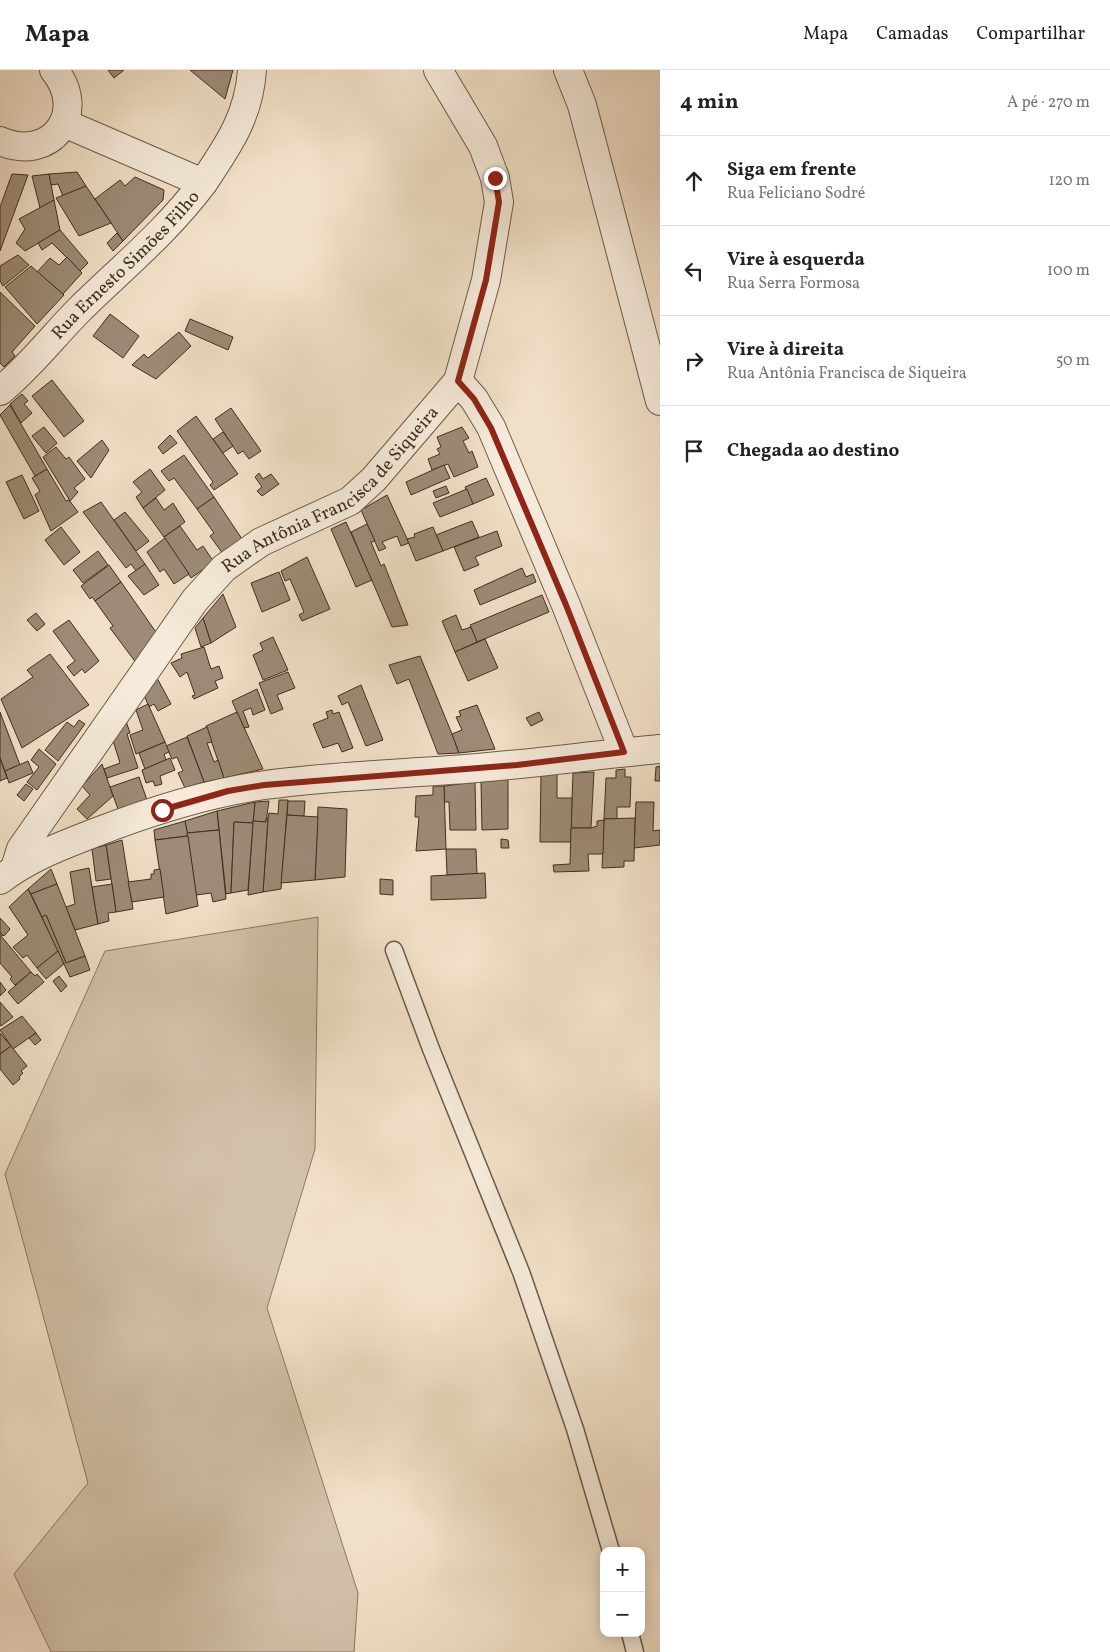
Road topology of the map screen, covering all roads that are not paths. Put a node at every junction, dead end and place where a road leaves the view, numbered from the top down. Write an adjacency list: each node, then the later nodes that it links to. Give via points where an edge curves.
1 (54, 70): 5 (street, via 68,94)
2 (252, 70): 7 (street, Rua Ernesto Simões Filho, via 248,101 236,134)
3 (438, 70): 8 (street, Rua Antônia Francisca de Siqueira, via 483,146 495,178 499,202 486,280)
4 (568, 70): 10 (street, via 582,105)
5 (64, 123): 6 (street, via 43,144 13,146); 7 (street)
6 (0, 141)
7 (203, 183): 9 (street, Rua Ernesto Simões Filho, via 187,204)
8 (458, 381): 12 (street, via 474,399 491,428); 13 (street, Rua Antônia Francisca de Siqueira, via 374,479 350,501 261,542 224,568 201,593 21,849)
9 (0, 391)
10 (660, 401)
11 (660, 749): 12 (street)
12 (624, 752): 13 (street, via 517,765 317,779 228,791 110,827 52,850)
13 (8, 874)
14 (394, 950): 15 (lane, via 521,1272)
15 (610, 1547)
16 (631, 1637): 17 (lane)
17 (634, 1652)

